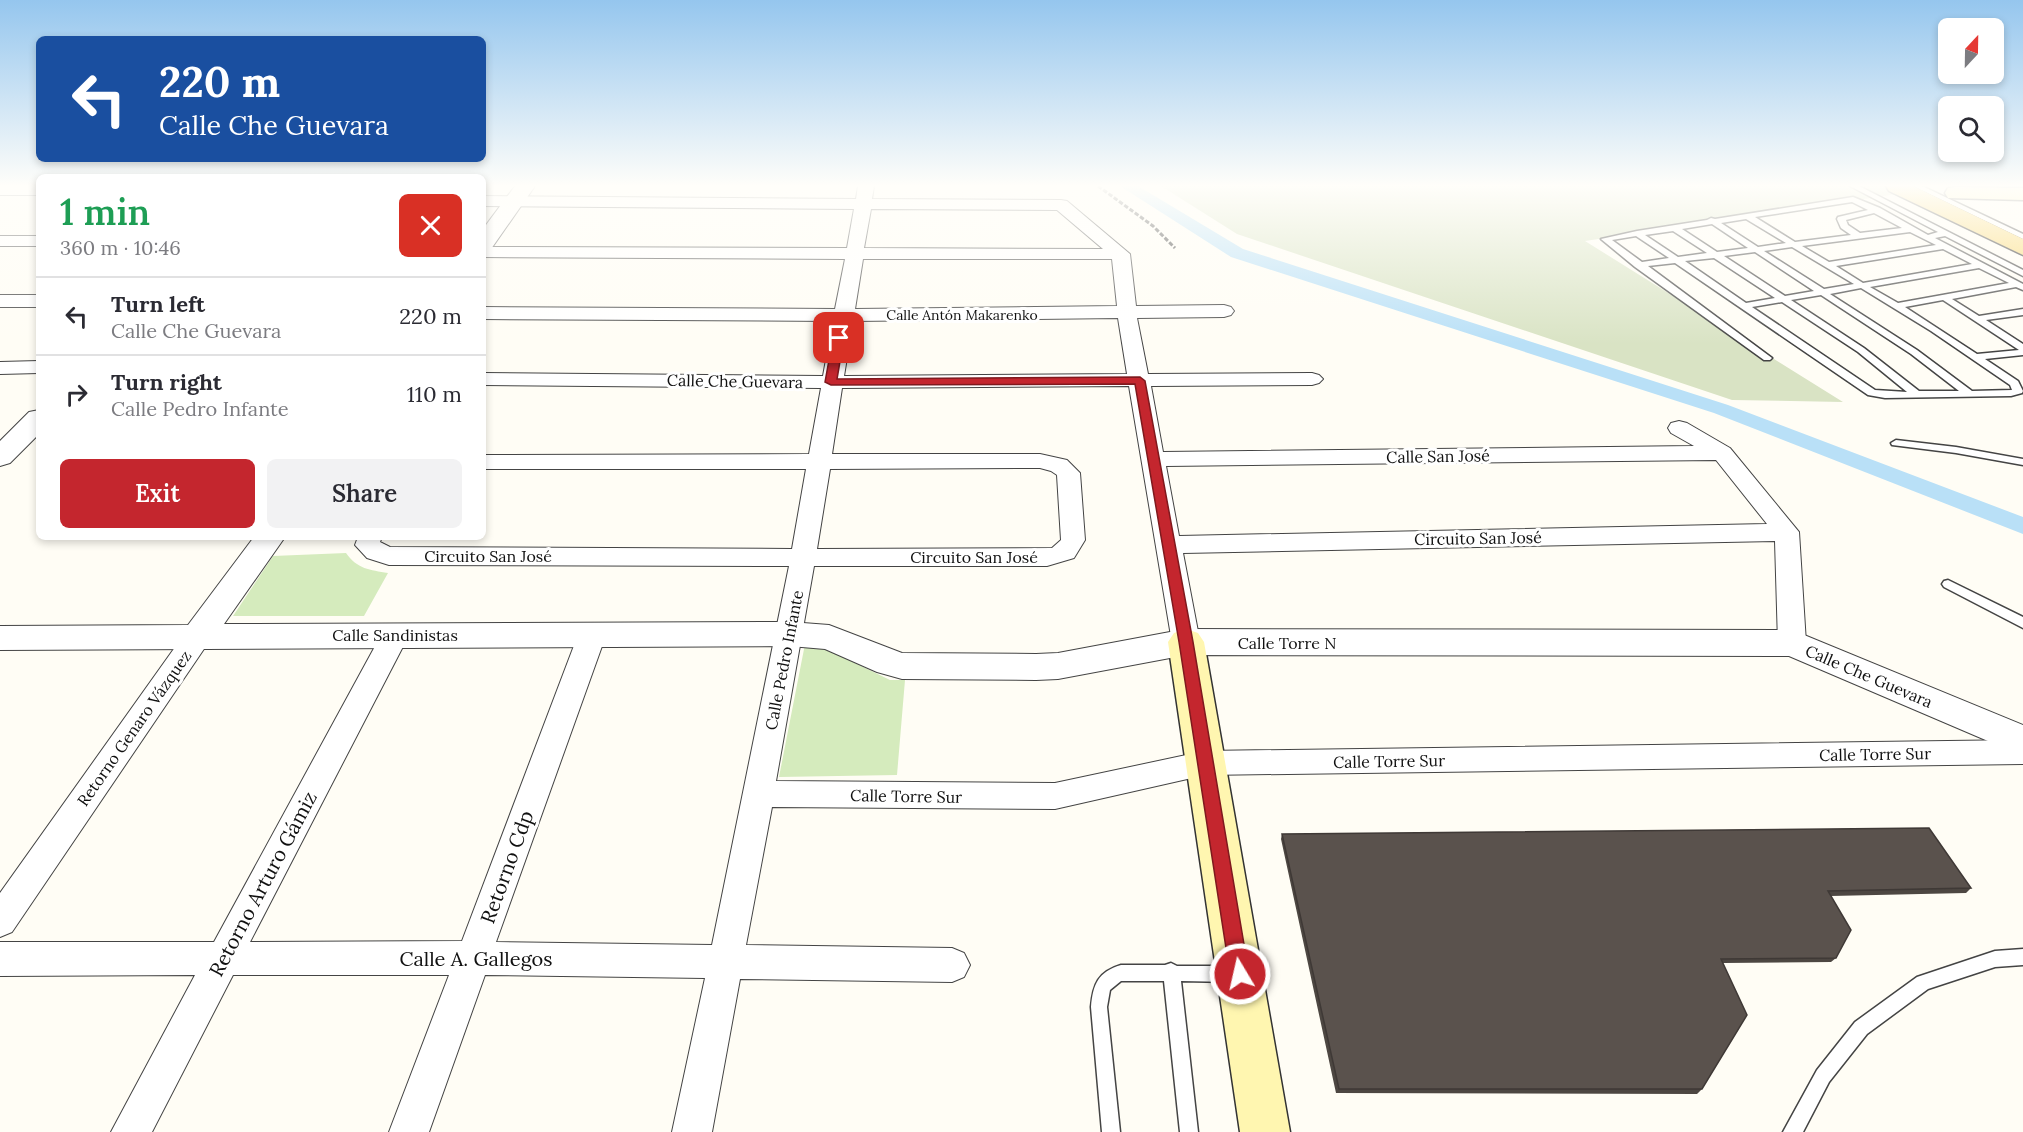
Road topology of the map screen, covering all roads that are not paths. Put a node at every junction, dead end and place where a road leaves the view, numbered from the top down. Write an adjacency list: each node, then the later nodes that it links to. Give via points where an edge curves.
1 (857, 239): 19 (street, Calle Pedro Infante)
2 (1102, 239): 20 (street)
3 (1610, 239): 25 (lane, via 1605,240)
4 (1646, 239): 22 (lane)
5 (1692, 239): 21 (lane)
6 (1740, 239): 17 (lane)
7 (1785, 239): 14 (lane)
8 (1838, 239): 14 (lane)
9 (1931, 239): 15 (lane)
10 (1957, 239): 26 (lane)
11 (2004, 239): 16 (main road)
12 (36, 241): 13 (street)
13 (0, 242)
14 (1795, 245): 17 (lane); 23 (lane)
15 (1945, 246): 23 (lane); 24 (lane)
16 (2023, 248)
17 (1757, 250): 21 (lane); 29 (lane)
18 (486, 252): 19 (street)
19 (854, 254): 20 (street); 40 (street, Calle Pedro Infante)
20 (1121, 254): 39 (street)
21 (1719, 255): 22 (lane); 31 (lane)
22 (1679, 260): 25 (lane); 34 (lane)
23 (1828, 265): 27 (lane)
24 (1981, 265): 27 (lane); 28 (lane)
25 (1638, 266): 45 (lane)
26 (2023, 273)
27 (1863, 286): 29 (lane); 35 (lane)
28 (2020, 286): 30 (lane)
29 (1823, 293): 31 (lane); 52 (lane)
30 (1945, 298): 35 (lane); 41 (lane)
31 (1784, 299): 34 (lane); 53 (lane, via 1861,350)
32 (36, 301): 33 (street)
33 (0, 302)
34 (1744, 306): 53 (lane, via 1868,391)
35 (1897, 306): 44 (lane)
36 (1224, 311): 39 (street, Calle Antón Makarenko)
37 (2023, 312): 41 (lane)
38 (486, 313): 40 (street, Calle Antón Makarenko)
39 (1127, 314): 40 (street, Calle Antón Makarenko); 50 (street)
40 (843, 315): 51 (street, Calle Pedro Infante)
41 (1978, 319): 42 (lane)
42 (2018, 340): 43 (lane)
43 (2023, 350): 44 (lane)
44 (1976, 357): 52 (lane, via 2014,383 2018,391)
45 (1767, 358)
46 (36, 367): 47 (street)
47 (0, 368)
48 (486, 379): 51 (street, Calle Che Guevara)
49 (1312, 379): 50 (street, Calle Che Guevara)
50 (1140, 381): 51 (street, Calle Che Guevara); 59 (street)
51 (831, 382): 60 (street, Calle Pedro Infante)
52 (1970, 394): 53 (lane)
53 (1917, 395)
54 (36, 421): 57 (street)
55 (1679, 428): 58 (street)
56 (1896, 443): 62 (lane)
57 (2, 452)
58 (1722, 453): 59 (street, Calle San José); 63 (street)
59 (1154, 459): 66 (street)
60 (818, 461): 61 (street, Circuito San José); 67 (street, Calle Pedro Infante); 67 (street, Circuito San José, via 1040,460 1059,465 1069,476 1073,540 1063,554 1042,558)
61 (486, 462)
62 (2023, 462)
63 (1787, 532): 66 (street, Circuito San José); 76 (street, Calle Che Guevara)
64 (268, 540): 73 (street, Retorno Genaro Vázquez)
65 (369, 540): 67 (street, Circuito San José, via 367,545 389,556)
66 (1169, 545): 75 (street)
67 (802, 556): 70 (street, Calle Pedro Infante)
68 (1948, 584): 69 (lane)
69 (2023, 623)
70 (790, 634): 72 (street, Calle Sandinistas); 75 (street, Calle Torre N, via 829,637 902,666 1047,667); 80 (street, Calle Pedro Infante)
71 (395, 635): 72 (street, Calle Sandinistas); 73 (street, Calle Sandinistas); 85 (street, Retorno Arturo Gámiz)
72 (592, 635): 83 (street, Retorno Cdp)
73 (198, 636): 74 (street, Calle Sandinistas); 81 (street, Retorno Genaro Vázquez)
74 (1, 639)
75 (1186, 642): 76 (street, Calle Torre N); 79 (main road)
76 (1792, 643): 77 (street, Calle Che Guevara)
77 (2023, 741)
78 (2023, 752): 79 (street, Calle Torre Sur)
79 (1206, 763): 80 (street, Calle Torre Sur, via 1055,796); 89 (main road)
80 (758, 794): 86 (street, Calle Pedro Infante)
81 (0, 921)
82 (2023, 957): 96 (lane, via 1995,959 1923,983 1861,1028 1823,1076)
83 (474, 958): 85 (street, Calle A. Gallegos); 86 (street, Calle A. Gallegos); 91 (street, Retorno Cdp)
84 (0, 959): 85 (street, Calle A. Gallegos)
85 (223, 959): 90 (street, Retorno Arturo Gámiz)
86 (726, 963): 87 (street, Calle A. Gallegos); 92 (street, Calle Pedro Infante)
87 (952, 965)
88 (1171, 971): 89 (lane); 93 (lane, via 1112,975 1100,991); 94 (lane)
89 (1240, 974): 95 (main road)
90 (131, 1132)
91 (409, 1132)
92 (692, 1132)
93 (1111, 1132)
94 (1189, 1132)
95 (1265, 1132)
96 (1792, 1132)

